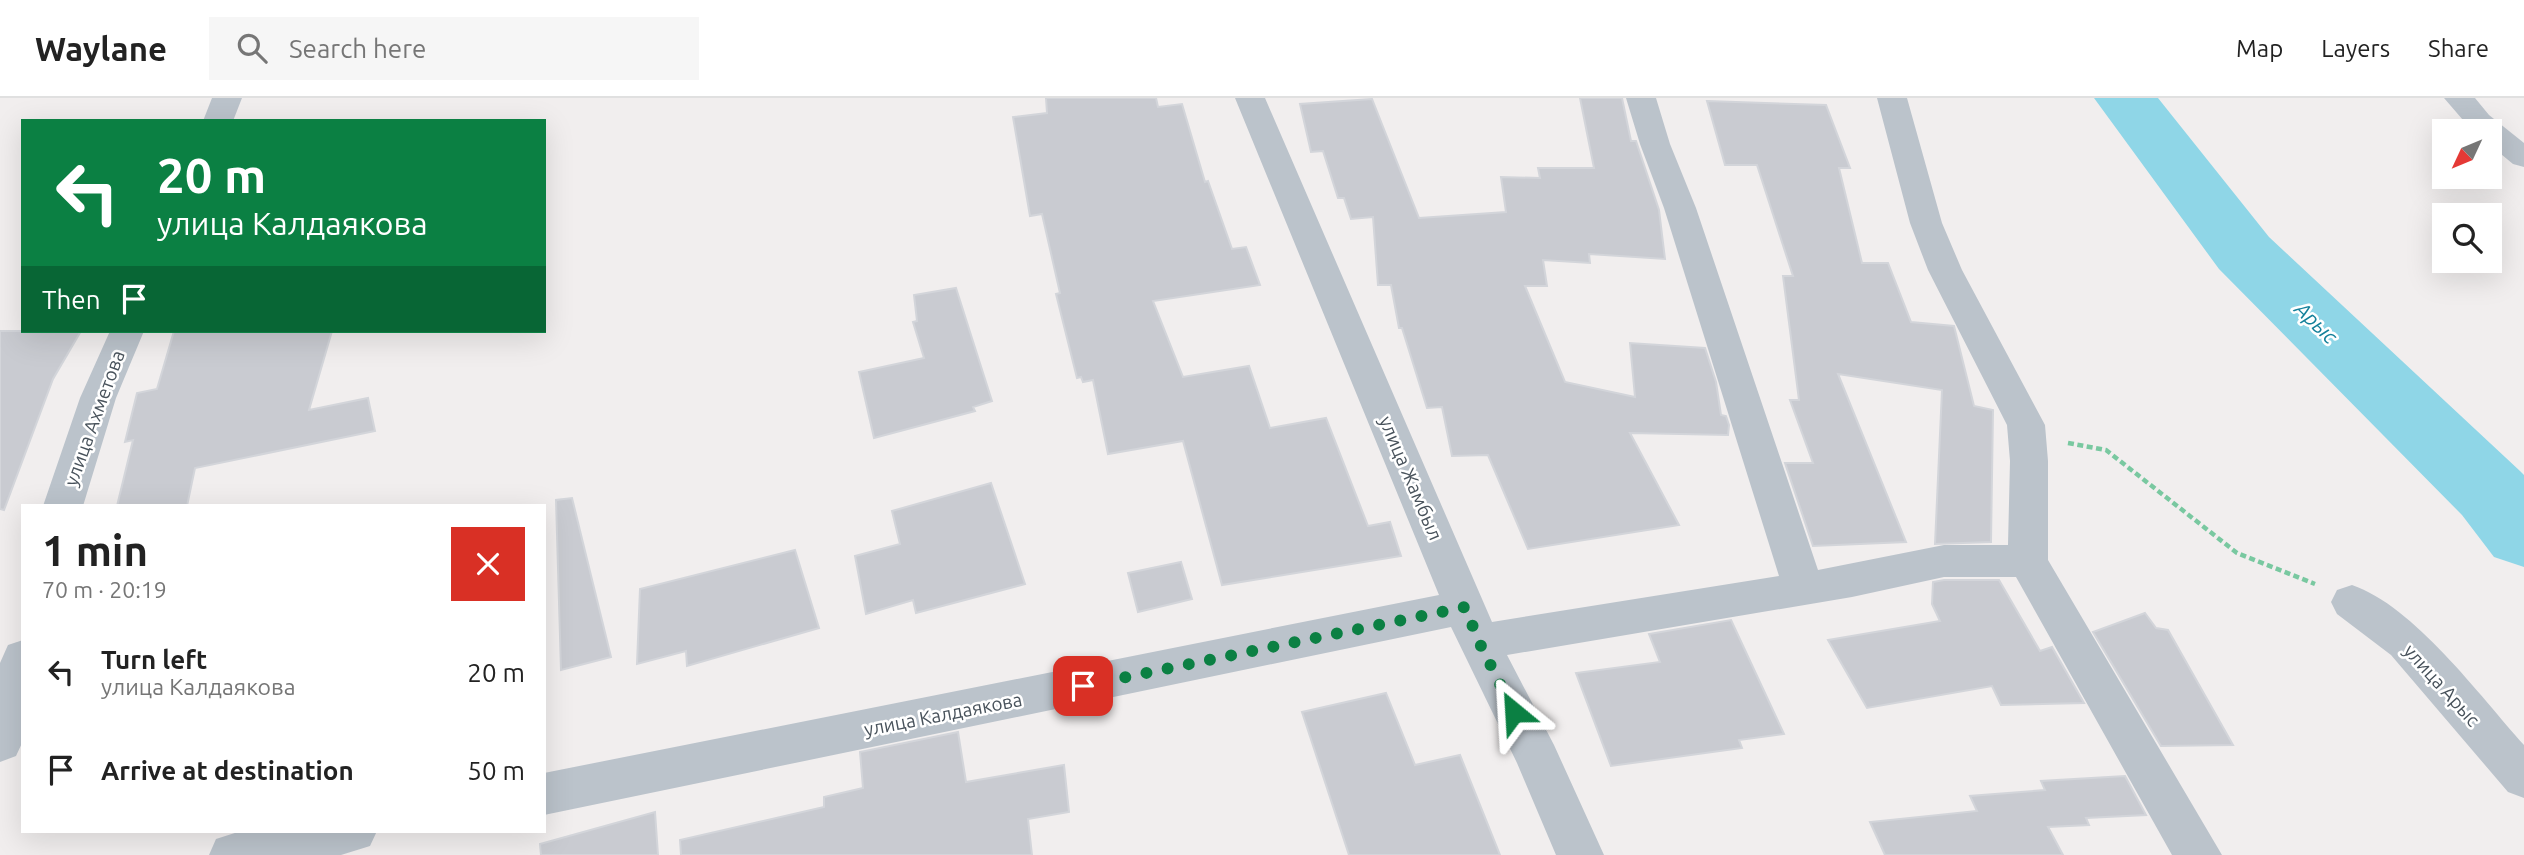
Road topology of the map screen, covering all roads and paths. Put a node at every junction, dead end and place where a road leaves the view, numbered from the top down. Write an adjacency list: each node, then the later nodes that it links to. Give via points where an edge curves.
1 (227, 98): 6 (street)
2 (1250, 98): 14 (street, улица Жамбыл)
3 (1641, 98): 12 (street)
4 (1892, 98): 9 (street, via 1926,223 1945,270 2026,425)
5 (2459, 98): 7 (street)
6 (219, 119)
7 (2524, 158)
8 (126, 333): 10 (street, улица Ахметова, via 98,398)
9 (2029, 461): 11 (street); 13 (path, via 2056,440 2106,450 2237,553)
10 (64, 504)
11 (2028, 561): 12 (street, улица Калдаякова, via 1944,561); 22 (street)
12 (1803, 588): 14 (street, улица Калдаякова)
13 (2352, 601): 17 (street, улица Арыс, via 2406,643)
14 (1472, 625): 18 (street, улица Калдаякова); 21 (street, улица Жамбыл)
15 (21, 665): 16 (street)
16 (0, 742)
17 (2524, 778)
18 (546, 794)
19 (343, 833): 20 (street)
20 (233, 855)
21 (1580, 855)
22 (2198, 855)

